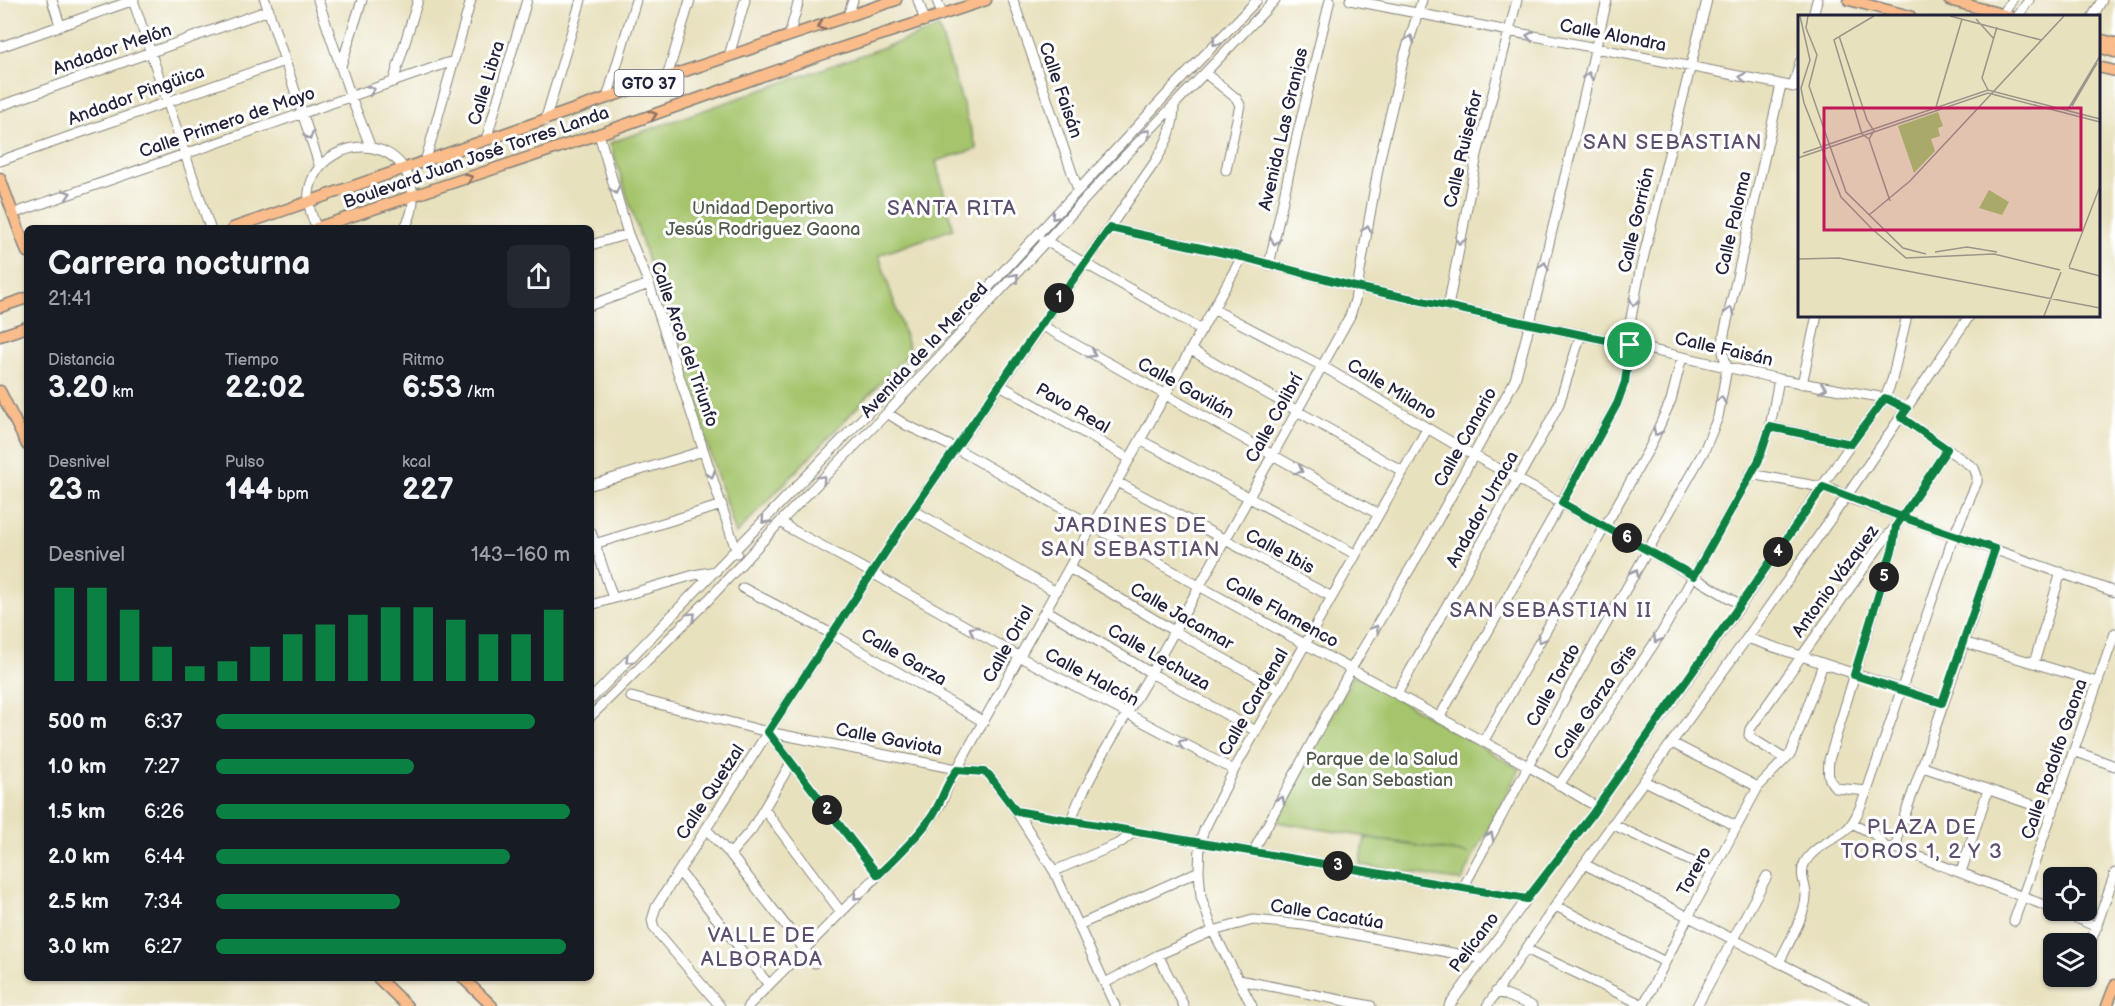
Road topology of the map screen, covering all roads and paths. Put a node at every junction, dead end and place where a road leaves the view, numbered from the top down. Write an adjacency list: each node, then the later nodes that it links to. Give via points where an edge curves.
1 (52, 0): 45 (street)
2 (133, 0): 45 (street); 54 (street)
3 (265, 0): 34 (street)
4 (318, 0): 58 (street)
5 (362, 0): 58 (street)
6 (418, 0): 64 (street)
7 (471, 0): 57 (street)
8 (527, 0): 75 (street, Calle Libra)
9 (581, 0): 73 (street)
10 (636, 0): 68 (street)
11 (690, 0): 63 (street)
12 (745, 0): 55 (street)
13 (799, 0): 47 (street)
14 (853, 0): 43 (street)
15 (896, 0): 43 (main road, Boulevard Juan José Torres Landa / GTO 37)
16 (918, 0): 44 (street)
17 (937, 0): 37 (street)
18 (986, 0): 37 (main road, Boulevard Juan José Torres Landa / GTO 37)
19 (1013, 0): 84 (street, Calle Faisán)
20 (1257, 0): 84 (street, Avenida de la Merced, one-way to 84)
21 (1275, 0): 62 (street, Avenida de la Merced)
22 (1330, 0): 101 (street, Avenida Las Granjas, one-way to 101)
23 (1350, 0): 35 (street, Calle Alondra)
24 (1422, 0): 35 (street, Calle Colibrí)
25 (1517, 0): 46 (street, Calle Ruiseñor)
26 (1607, 0): 52 (street, Calle Canario)
27 (1707, 0): 59 (street, Calle Gorrión)
28 (1817, 0): 38 (street)
29 (1849, 0): 36 (main road)
30 (1949, 0): 39 (main road)
31 (2012, 0): 40 (street)
32 (2029, 0): 41 (street)
33 (2102, 0): 42 (street)
34 (269, 10): 54 (street, Andador Melón); 56 (street)
35 (1418, 14): 46 (street, Calle Alondra); 103 (street, Calle Colibrí, one-way to 35, via 1383,147)
36 (1891, 14)
37 (942, 15): 44 (main road, Boulevard Juan José Torres Landa / GTO 37)
38 (1813, 15)
39 (2002, 15)
40 (2005, 15)
41 (2019, 15)
42 (2094, 15)
43 (848, 16): 47 (main road, Boulevard Juan José Torres Landa / GTO 37, one-way to 47)
44 (925, 21): 74 (main road, Boulevard Juan José Torres Landa / GTO 37, one-way to 44)
45 (60, 25): 50 (street)
46 (1509, 32): 52 (street, Calle Alondra, one-way to 46); 107 (street, Calle Ruiseñor, one-way to 107, via 1477,155)
47 (789, 36): 55 (main road, Boulevard Juan José Torres Landa / GTO 37)
48 (2100, 39): 49 (main road)
49 (2115, 43)
50 (0, 47)
51 (2100, 47): 53 (main road)
52 (1594, 49): 59 (street, Calle Alondra); 112 (street, Calle Canario, one-way to 52)
53 (2115, 51)
54 (151, 52): 69 (street); 71 (street, Andador Melón)
55 (729, 56): 63 (main road, Boulevard Juan José Torres Landa / GTO 37)
56 (284, 61): 69 (street, Andador Pingüica); 72 (street)
57 (453, 61): 64 (street, Calle Primero de Mayo); 79 (street)
58 (341, 66): 67 (street)
59 (1690, 67): 65 (street, Calle Alondra, one-way to 59); 118 (street, Calle Gorrión, one-way to 118, via 1640,271)
60 (2100, 67): 61 (main road)
61 (2115, 71)
62 (1205, 73): 70 (street, Avenida de la Merced); 82 (street, via 1240,105)
63 (667, 77): 68 (main road, Boulevard Juan José Torres Landa / GTO 37)
64 (393, 82): 67 (street, Calle Primero de Mayo, one-way to 64)
65 (1782, 85): 66 (street, Calle Alondra); 122 (street, Calle Paloma, one-way to 65, via 1724,334)
66 (1797, 88)
67 (351, 97): 72 (street, Calle Primero de Mayo); 76 (street)
68 (607, 98): 73 (main road, Boulevard Juan José Torres Landa / GTO 37)
69 (167, 102): 77 (street); 78 (street, Andador Pingüica)
70 (1174, 105): 93 (street, Calle Quetzal, via 1169,138); 96 (street, Avenida de la Merced, one-way to 70)
71 (0, 106)
72 (302, 113): 77 (street, Calle Primero de Mayo); 80 (street, one-way to 80)
73 (545, 121): 75 (main road, Boulevard Juan José Torres Landa / GTO 37)
74 (599, 134): 85 (main road, Boulevard Juan José Torres Landa / GTO 37, one-way to 74); 94 (street, Calle Arco del Triunfo, one-way to 94)
75 (486, 140): 79 (main road, Boulevard Juan José Torres Landa / GTO 37)
76 (371, 148): 80 (street, via 343,150); 81 (street, via 390,155)
77 (184, 153): 87 (street, Calle Primero de Mayo, one-way to 77); 88 (street)
78 (0, 161)
79 (425, 162): 81 (main road, Boulevard Juan José Torres Landa / GTO 37)
80 (320, 167): 86 (street, via 311,183)
81 (404, 169): 85 (street); 86 (main road, Boulevard Juan José Torres Landa / GTO 37)
82 (1226, 170)
83 (0, 178): 87 (main road)
84 (1078, 190): 95 (street, Avenida de la Merced, one-way to 95)
85 (414, 197): 91 (main road, Boulevard Juan José Torres Landa / GTO 37); 92 (street)
86 (308, 202): 89 (main road, Boulevard Juan José Torres Landa / GTO 37); 90 (street)
87 (12, 214): 97 (main road)
88 (209, 225)
89 (242, 225)
90 (315, 225)
91 (325, 225)
92 (405, 225)
93 (1110, 228): 99 (street, Calle Faisán); 100 (street, Calle Quetzal)
94 (628, 234): 98 (street); 102 (street, Calle Arco del Triunfo)
95 (1037, 235): 96 (street); 164 (street, Avenida de la Merced, one-way to 164)
96 (1047, 242): 100 (street); 130 (street, Avenida de la Merced, one-way to 96)
97 (24, 243)
98 (594, 244)
99 (1242, 257): 101 (street, Calle Faisán); 108 (street, Calle Oriol)
100 (1084, 263): 113 (street, Calle Quetzal); 115 (street)
101 (1269, 265): 103 (street, Calle Faisán)
102 (649, 284): 105 (street); 138 (street, Calle Arco del Triunfo)
103 (1356, 287): 107 (street, Calle Faisán); 121 (street, Calle Colibrí, via 1350,316)
104 (24, 299): 106 (main road)
105 (594, 304)
106 (0, 307)
107 (1448, 307): 112 (street, Calle Faisán)
108 (1213, 309): 115 (street, Calle Oriol); 121 (street, Calle Milano)
109 (1817, 316): 124 (street)
110 (1907, 316): 128 (street, via 1892,380)
111 (1969, 316): 128 (street)
112 (1530, 323): 116 (street, Calle Faisán); 140 (street, Calle Canario, via 1515,380)
113 (1041, 325): 125 (street, Calle Quetzal); 127 (street, Calle Gavilán, one-way to 127)
114 (24, 328): 117 (main road)
115 (1202, 330): 119 (street, Calle Oriol)
116 (1581, 334): 118 (street, Calle Faisán); 144 (street, Andador Urraca, via 1559,404)
117 (0, 336)
118 (1630, 345): 120 (street, Calle Faisán); 149 (street, Calle Gorrión, via 1625,382 1617,404)
119 (1191, 350): 127 (street, Calle Oriol); 129 (street)
120 (1682, 357): 122 (street, Calle Faisán); 157 (street, one-way to 157, via 1663,422)
121 (1322, 366): 129 (street, Calle Colibrí); 132 (street, Calle Milano)
122 (1727, 368): 123 (street, Calle Faisán); 163 (street, Calle Tordo, one-way to 122, via 1704,451 1713,430)
123 (1779, 379): 124 (street, Calle Faisán); 131 (street, Calle Garza Gris)
124 (1802, 384): 128 (street, Calle Faisán, one-way to 128)
125 (1000, 385): 136 (street, Calle Quetzal); 141 (street, Pavo Real)
126 (0, 391): 133 (main road)
127 (1165, 395): 134 (street, Calle Oriol); 139 (street, Calle Gavilán)
128 (1897, 406): 135 (street); 137 (street); 147 (street)
129 (1295, 410): 139 (street, Calle Colibrí); 142 (street)
130 (887, 413): 136 (street, Calle Flamenco); 154 (street, Avenida de la Merced, one-way to 130)
131 (1770, 427): 135 (street); 143 (street, Calle Garza Gris)
132 (1427, 429): 140 (street, Calle Milano); 142 (street, Calle Cardenal)
133 (24, 439)
134 (1140, 440): 141 (street, Calle Oriol); 148 (street)
135 (1851, 444): 147 (street)
136 (957, 449): 151 (street, Calle Quetzal); 155 (street, Calle Flamenco)
137 (1947, 449): 153 (street, Antonio Vázquez); 158 (street, via 1974,468 1977,476)
138 (704, 451): 146 (street); 150 (street, Calle Arco del Triunfo, one-way to 150)
139 (1271, 455): 148 (street, Calle Colibrí); 152 (street, Calle Gavilán, one-way to 152)
140 (1473, 455): 144 (street, Calle Milano); 191 (street, Calle Canario, one-way to 140)
141 (1130, 459): 145 (street, Calle Oriol)
142 (1402, 471): 152 (street, Calle Cardenal)
143 (1750, 474): 147 (street); 171 (street, Calle Garza Gris)
144 (1518, 479): 149 (street, Calle Milano); 197 (street, Andador Urraca)
145 (1117, 482): 155 (street, Calle Oriol); 159 (street, Calle Ibis)
146 (594, 484)
147 (1836, 492): 153 (street); 179 (street, Pelícano); 184 (street)
148 (1248, 497): 159 (street, Calle Colibrí); 165 (street)
149 (1562, 503): 157 (street, Calle Milano); 203 (street, Calle Gorrión)
150 (722, 505): 160 (street); 164 (street, Calle Arco del Triunfo)
151 (913, 510): 170 (street, Calle Quetzal); 174 (street)
152 (1378, 514): 165 (street, Calle Cardenal)
153 (1902, 517): 156 (street, Antonio Vázquez); 158 (street)
154 (781, 521): 166 (street, Avenida de la Merced); 170 (street, Calle Halcón)
155 (1093, 526): 167 (street, Calle Oriol); 172 (street, Calle Flamenco)
156 (1896, 526): 187 (street, Antonio Vázquez); 193 (street)
157 (1605, 527): 163 (street, Calle Milano); 207 (street, one-way to 207)
158 (1954, 535): 162 (street); 196 (street)
159 (1224, 541): 172 (street, Calle Colibrí); 176 (street, Calle Ibis)
160 (594, 544)
161 (594, 547): 177 (street)
162 (1995, 549): 169 (street); 185 (street)
163 (1648, 550): 171 (street, Calle Milano); 212 (street, Calle Tordo, one-way to 163)
164 (735, 551): 166 (street); 168 (street, Avenida de la Merced)
165 (1355, 554): 176 (street, Calle Cardenal)
166 (746, 561): 201 (street, Avenida de la Merced, one-way to 166)
167 (1069, 568): 174 (street, Calle Oriol); 181 (street, Calle Jacamar)
168 (716, 571): 177 (street); 198 (street, Avenida de la Merced, one-way to 198)
169 (2061, 572): 175 (street); 189 (street)
170 (872, 573): 183 (street, Calle Quetzal); 188 (street, Calle Halcón, one-way to 170)
171 (1694, 576): 179 (street, Calle Milano); 218 (street, Calle Garza Gris, one-way to 218, via 1653,646)
172 (1199, 586): 181 (street, Calle Colibrí); 186 (street, Calle Flamenco)
173 (743, 588): 183 (street, Calle Garza)
174 (1056, 592): 180 (street, Calle Oriol)
175 (2115, 592)
176 (1332, 597): 186 (street, Calle Cardenal)
177 (613, 598): 178 (street)
178 (594, 604)
179 (1741, 605): 222 (street, Pelícano)
180 (1046, 609): 188 (street, Calle Oriol); 192 (street, Calle Lechuza)
181 (1174, 631): 192 (street, Calle Colibrí); 195 (street, Calle Jacamar)
182 (2115, 633): 194 (street, Calle Rodolfo Gaona)
183 (832, 634): 204 (street, Calle Garza); 206 (street, Calle Quetzal)
184 (1748, 638): 187 (street); 208 (street)
185 (1963, 642): 189 (street); 200 (street)
186 (1306, 644): 191 (street, Calle Flamenco); 195 (street, Calle Cardenal)
187 (1802, 656): 190 (street); 210 (street, Antonio Vázquez, via 1749,732 1753,739)
188 (1020, 657): 202 (street, Calle Halcón); 204 (street, Calle Oriol)
189 (2034, 663): 194 (street)
190 (1823, 664): 193 (street); 210 (street, Torero, via 1798,740)
191 (1351, 669): 197 (street, Calle Flamenco); 234 (street, Calle Canario, one-way to 191)
192 (1151, 673): 202 (street, Calle Colibrí); 205 (street, Calle Lechuza)
193 (1854, 675): 196 (street); 221 (street, via 1827,772 1836,788)
194 (2097, 681): 209 (street, Calle Rodolfo Gaona)
195 (1280, 690): 205 (street, Calle Cardenal)
196 (1902, 690): 200 (street); 221 (street)
197 (1397, 694): 203 (street, Calle Flamenco)
198 (594, 696)
199 (631, 697): 206 (street, Calle Gaviota)
200 (1942, 703): 214 (street)
201 (594, 713)
202 (1127, 714): 216 (street, Calle Halcón, one-way to 202); 226 (street, Calle Colibrí, via 1078,800)
203 (1439, 718): 207 (street, Calle Flamenco)
204 (984, 722): 215 (street, Calle Oriol)
205 (1256, 731): 216 (street, Calle Cardenal)
206 (768, 732): 211 (street); 215 (street, Calle Gaviota); 230 (street, Calle Quetzal)
207 (1483, 742): 212 (street, Calle Flamenco)
208 (1671, 744): 217 (street); 219 (street)
209 (2074, 751): 213 (street); 225 (street, Calle Rodolfo Gaona)
210 (1785, 759): 219 (street, Torero)
211 (791, 763): 223 (street); 243 (street)
212 (1528, 766): 218 (street, Calle Flamenco); 245 (street, Calle Tordo, one-way to 212)
213 (2115, 766)
214 (1923, 767): 220 (street); 233 (street, via 1898,833)
215 (957, 770): 224 (street, Calle Gaviota, via 989,775); 243 (street, Calle Oriol, via 930,820)
216 (1234, 770): 232 (street, Calle Cardenal)
217 (1645, 781): 228 (street); 229 (street)
218 (1559, 785): 222 (street, Calle Flamenco)
219 (1758, 787): 229 (street, Torero)
220 (1988, 790): 225 (street); 241 (street)
221 (1867, 791): 227 (street)
222 (1597, 807): 247 (street, Pelícano)
223 (764, 809): 235 (street); 250 (street)
224 (1016, 811): 226 (street); 238 (street, Calle Gaviota)
225 (2053, 812): 246 (street, Calle Rodolfo Gaona)
226 (1071, 820): 231 (street)
227 (1852, 823): 233 (street, via 1874,834 1885,847); 265 (street, via 1822,843 1804,864 1803,912)
228 (1612, 824): 236 (street); 240 (street)
229 (1736, 825): 240 (street, Torero)
230 (706, 829): 235 (street); 237 (street, Calle Quetzal)
231 (1135, 831): 232 (street); 238 (street, via 1120,843)
232 (1200, 842): 234 (street); 239 (street, Calle Cardenal)
233 (1899, 849): 241 (street)
234 (1253, 852): 245 (street)
235 (730, 854): 259 (street)
236 (1584, 864): 249 (street); 251 (street)
237 (679, 871): 270 (street); 276 (street, Calle Quetzal, via 656,907 654,928)
238 (1054, 871): 254 (street, Calle Gaviota)
239 (1199, 871): 254 (street); 256 (street, Calle Cardenal, via 1201,897)
240 (1712, 871): 251 (street, Torero)
241 (1961, 872): 246 (street)
242 (2115, 873): 255 (street)
243 (878, 875): 250 (street, Calle Oriol, one-way to 250)
244 (1767, 876): 258 (street)
245 (1463, 888): 247 (street)
246 (2024, 896): 248 (street); 252 (street, Calle Rodolfo Gaona)
247 (1527, 899): 262 (street, Pelícano)
248 (2043, 904)
249 (1556, 906): 260 (street); 263 (street)
250 (841, 912): 259 (street, Calle Oriol)
251 (1688, 917): 258 (street); 263 (street, Torero)
252 (2014, 921)
253 (2083, 921): 255 (street)
254 (1078, 925): 269 (street, Calle Gaviota)
255 (2097, 927): 257 (street)
256 (1213, 931): 261 (street, Calle Cacatúa); 262 (street, Calle Cacatúa, via 1242,922 1270,920); 266 (street, Calle Cardenal)
257 (2095, 933)
258 (1731, 939): 265 (street); 285 (street)
259 (804, 949): 264 (street); 270 (street, Calle Oriol)
260 (1526, 949): 272 (street); 273 (street)
261 (1158, 955): 269 (street, Calle Cacatúa); 279 (street)
262 (1484, 959): 282 (street, Pelícano)
263 (1665, 962): 273 (street, Torero)
264 (815, 963)
265 (1779, 963): 286 (street)
266 (1239, 980): 280 (street, Calle Cardenal); 281 (street)
267 (381, 981): 274 (main road)
268 (466, 981): 275 (main road)
269 (1105, 983): 278 (street, Calle Gaviota)
270 (769, 985): 277 (street, Calle Oriol)
271 (2115, 985): 287 (main road)
272 (1496, 991): 283 (street); 284 (street)
273 (1643, 1005)
274 (407, 1006)
275 (492, 1006)
276 (720, 1006)
277 (748, 1006)
278 (1115, 1006)
279 (1184, 1006)
280 (1252, 1006)
281 (1371, 1006)
282 (1449, 1006)
283 (1487, 1006)
284 (1532, 1006)
285 (1697, 1006)
286 (1865, 1006)
287 (2107, 1006)

